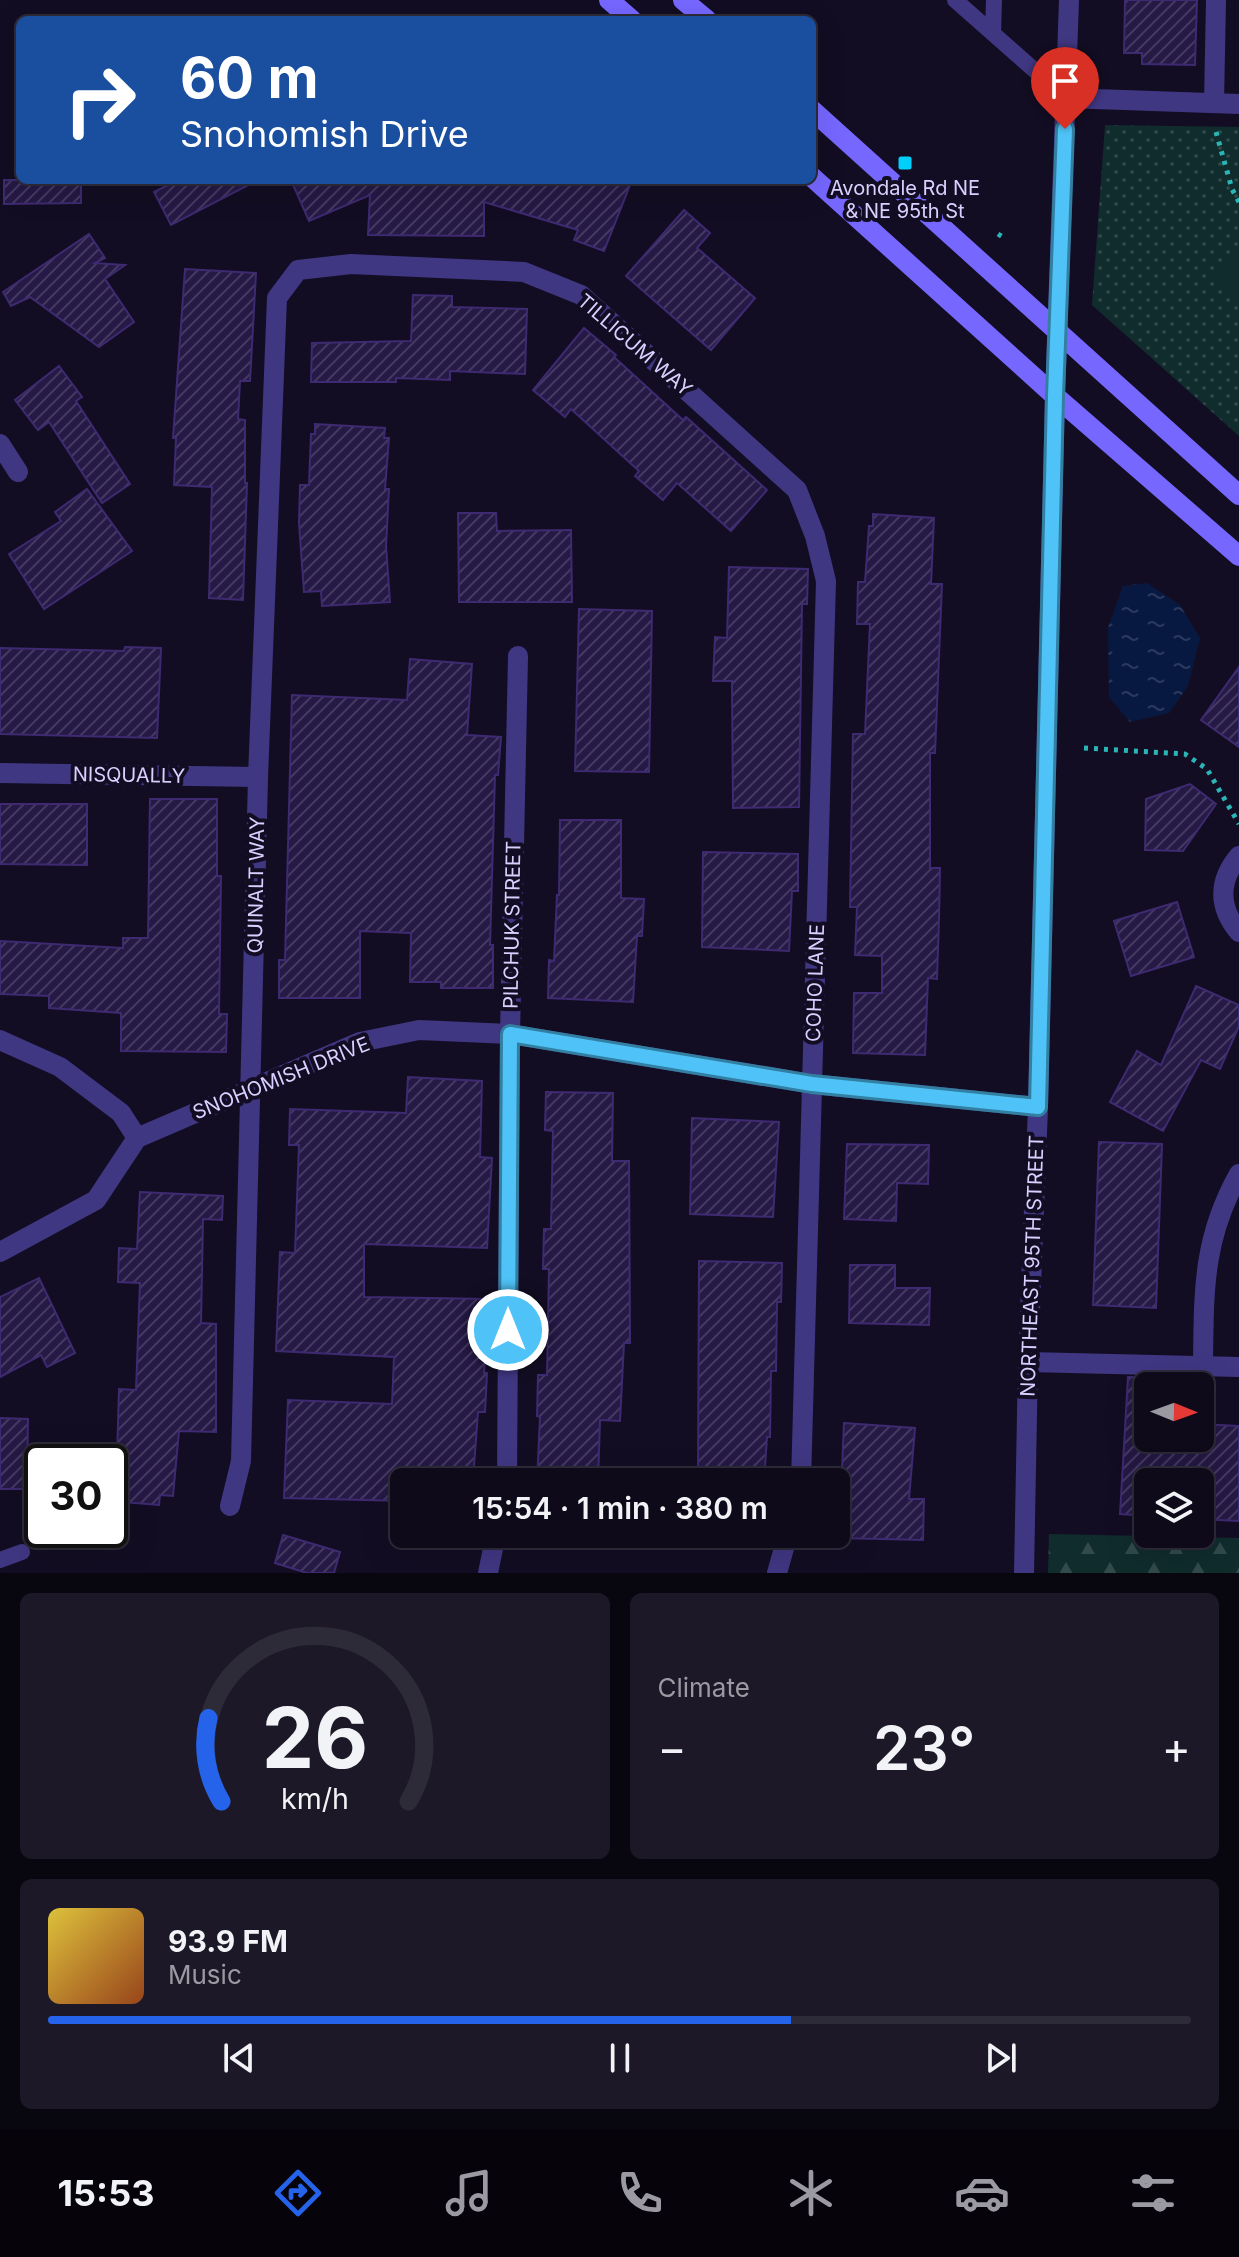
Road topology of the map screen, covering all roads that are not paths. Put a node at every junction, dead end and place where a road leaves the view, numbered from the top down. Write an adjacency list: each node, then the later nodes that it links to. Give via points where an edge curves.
1 (609, 0): 7 (main road)
2 (683, 0): 8 (main road)
3 (955, 0): 9 (lane)
4 (994, 0): 9 (lane)
5 (1069, 0): 10 (street, NORTHEAST 95TH STREET)
6 (1216, 0): 11 (street)
7 (627, 16)
8 (702, 16)
9 (993, 33): 10 (lane)
10 (1066, 98): 11 (street); 16 (street, NORTHEAST 95TH STREET)
11 (1214, 103): 12 (street)
12 (1239, 104)
13 (816, 114): 16 (main road)
14 (816, 181): 17 (main road)
15 (298, 270): 22 (street, TILLICUM WAY, via 351,264 524,272 581,295 797,490); 25 (street, QUINALT WAY, via 277,298)
16 (1058, 331): 17 (street, NORTHEAST 95TH STREET); 20 (main road)
17 (1055, 396): 21 (main road); 32 (street, NORTHEAST 95TH STREET)
18 (0, 444): 19 (street)
19 (18, 472)
20 (1239, 495)
21 (1239, 556)
22 (826, 581): 30 (street, COHO LANE)
23 (518, 656): 28 (street, PILCHUK STREET)
24 (0, 773): 25 (street, NISQUALLY)
25 (258, 777): 31 (street, QUINALT WAY)
26 (1239, 856): 27 (street, via 1224,880 1222,895 1224,909)
27 (1239, 932)
28 (510, 1034): 30 (street, SNOHOMISH DRIVE); 31 (street, SNOHOMISH DRIVE, via 419,1030 360,1042); 39 (street, PILCHUK STREET)
29 (0, 1040): 33 (street, via 60,1067 121,1113)
30 (812, 1084): 32 (street, SNOHOMISH DRIVE); 40 (street, COHO LANE)
31 (252, 1090): 33 (street, SNOHOMISH DRIVE); 41 (street, QUINALT WAY, via 241,1461)
32 (1038, 1107): 36 (street, NORTHEAST 95TH STREET)
33 (137, 1138): 35 (street, via 96,1200)
34 (1239, 1174): 37 (street, via 1214,1229 1205,1272)
35 (0, 1252)
36 (1028, 1362): 37 (street); 48 (street, NORTHEAST 95TH STREET)
37 (1203, 1365): 38 (street)
38 (1239, 1367)
39 (507, 1468)
40 (801, 1468)
41 (230, 1506)
42 (493, 1548): 46 (street)
43 (784, 1548): 47 (street)
44 (22, 1552): 45 (lane)
45 (0, 1560)
46 (488, 1573)
47 (777, 1573)
48 (1024, 1573)

